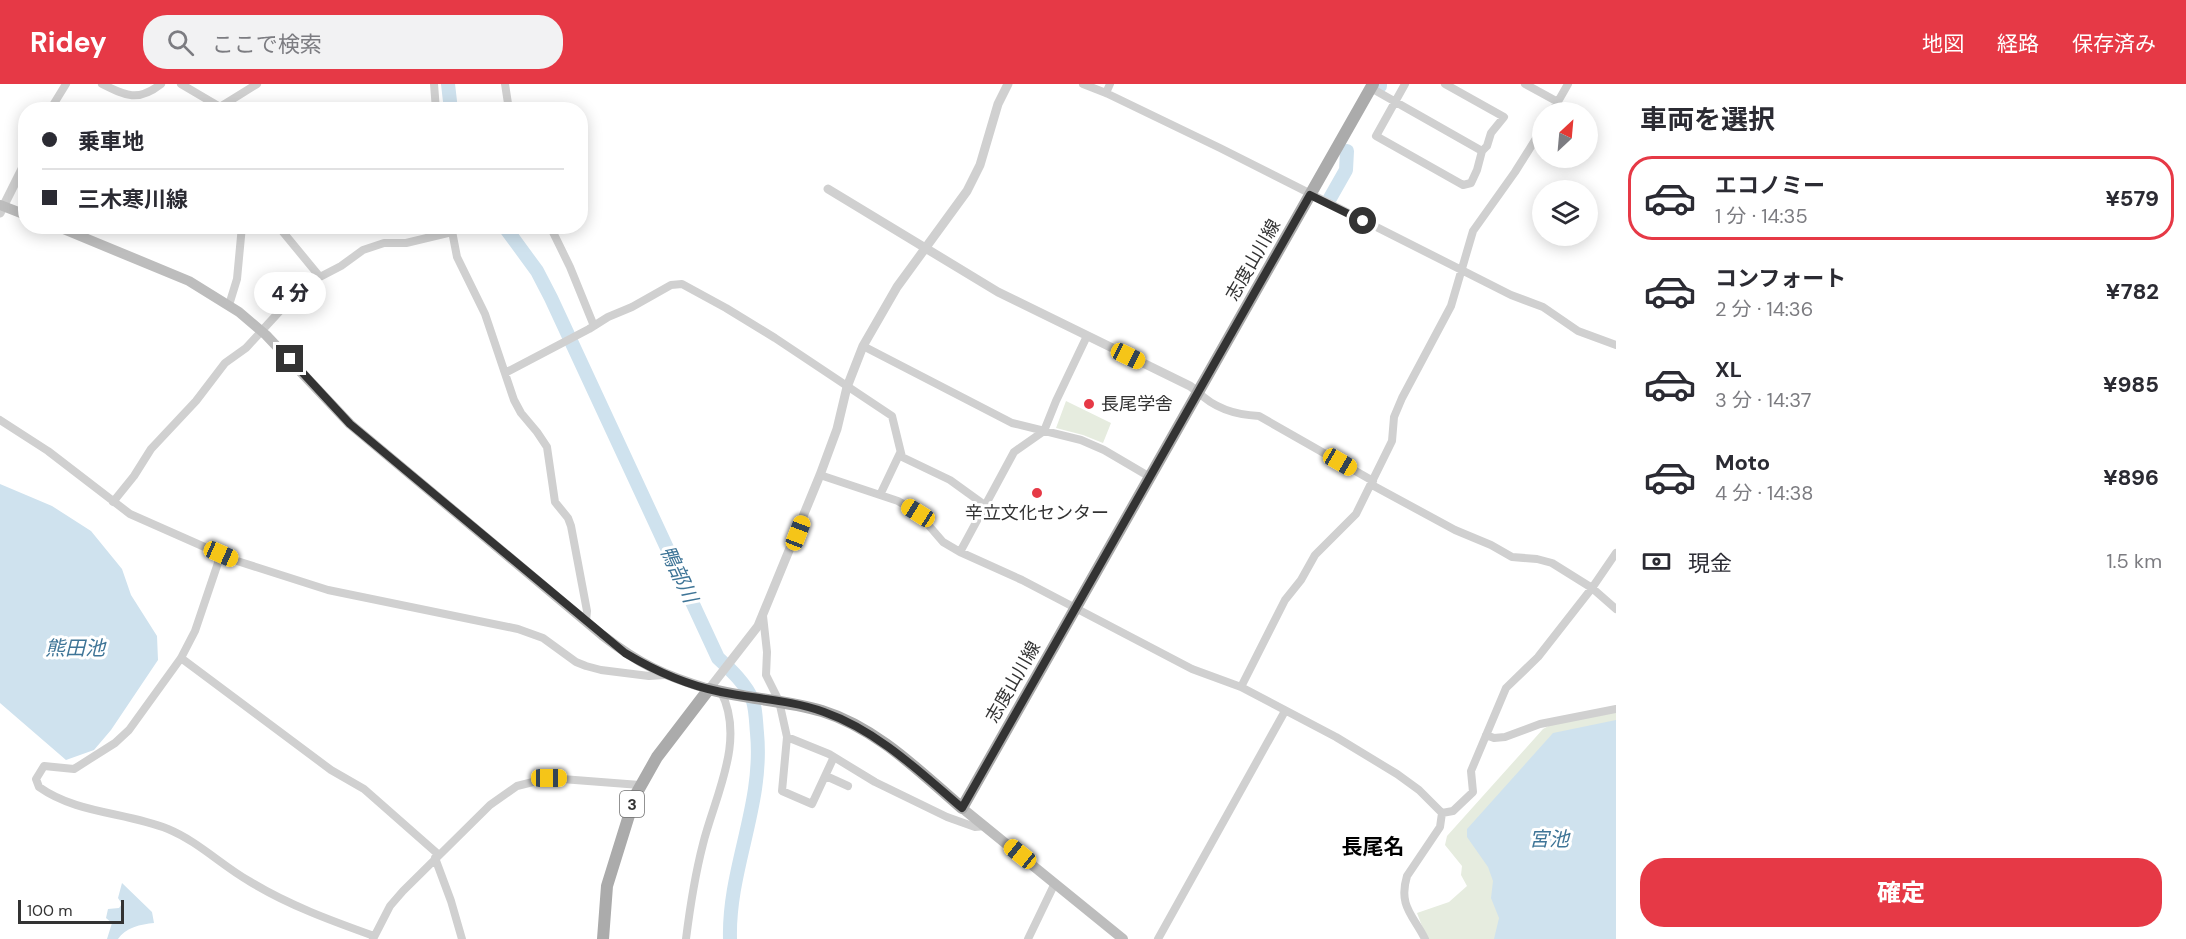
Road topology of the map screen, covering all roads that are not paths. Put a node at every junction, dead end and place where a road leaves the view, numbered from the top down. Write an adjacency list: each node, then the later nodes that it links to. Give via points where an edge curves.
1 (66, 84): 17 (street)
2 (102, 84): 3 (street, via 127,96 151,92)
3 (161, 84)
4 (181, 84): 18 (street)
5 (257, 84): 19 (street)
6 (434, 84): 20 (street)
7 (505, 84): 21 (street)
8 (1008, 84): 37 (street, via 975,177)
9 (1083, 84): 16 (street)
10 (1110, 84): 16 (street)
11 (1405, 84): 22 (street)
12 (1444, 84): 25 (street, via 1504,117)
13 (1525, 84): 23 (street)
14 (1568, 84): 23 (street)
15 (1372, 86): 22 (street); 28 (main road, 志度山川線)
16 (1106, 93): 28 (street)
17 (55, 102)
18 (212, 102)
19 (231, 102)
20 (435, 102)
21 (508, 102)
22 (1395, 102): 25 (street); 25 (street, via 1376,136 1415,158 1463,185 1471,183)
23 (1558, 102)
24 (1532, 145): 38 (street, via 1473,231)
25 (1482, 151)
26 (18, 176): 29 (street)
27 (828, 189): 37 (street)
28 (1310, 195): 38 (street); 48 (main road, 志度山川線)
29 (1, 208): 30 (main road)
30 (18, 212)
31 (76, 234): 40 (main road, via 162,268)
32 (241, 234): 40 (street, via 237,279)
33 (285, 234): 39 (street)
34 (435, 234): 39 (street, via 363,250)
35 (452, 234): 46 (street, via 457,257 485,314)
36 (554, 234): 41 (street)
37 (925, 247): 43 (street, via 998,292); 45 (street)
38 (1461, 270): 44 (street, via 1543,307 1578,331); 54 (street, via 1448,312 1394,417 1392,441)
39 (320, 277): 42 (street)
40 (229, 305): 42 (main road)
41 (591, 328): 46 (street); 47 (street, via 671,285 682,284 775,338)
42 (261, 330): 56 (street, via 219,369 196,401 151,449); 65 (main road, via 350,424)
43 (1087, 336): 48 (street); 50 (street)
44 (1616, 345)
45 (863, 346): 47 (street); 50 (street, via 1012,423)
46 (505, 373): 65 (street, via 518,407 547,447 555,502 571,526)
47 (847, 387): 51 (street, via 892,416); 52 (street)
48 (1198, 392): 53 (main road, 志度山川線); 54 (street, via 1204,399 1238,415 1259,416)
49 (0, 420): 56 (street, via 48,451)
50 (1044, 431): 53 (street, via 1089,444); 57 (street, via 1014,452)
51 (900, 453): 55 (street); 57 (street, via 950,480)
52 (820, 475): 55 (street); 64 (street)
53 (1150, 477): 62 (main road, 志度山川線)
54 (1372, 483): 61 (street, via 1445,525 1512,557 1552,563); 68 (street, via 1356,514 1315,555 1285,600)
55 (880, 495): 58 (street, via 918,513 943,542)
56 (113, 502): 60 (street, via 152,525)
57 (986, 506): 58 (street)
58 (960, 552): 62 (street)
59 (1616, 553): 61 (street)
60 (221, 554): 66 (street); 67 (street, via 328,590 531,633 586,666)
61 (1592, 588): 63 (street); 73 (street, via 1538,657 1506,688)
62 (1076, 607): 68 (street, via 1192,669); 79 (main road, 志度山川線)
63 (1616, 609)
64 (763, 616): 69 (street, via 718,677); 70 (street, via 766,675)
65 (586, 621): 67 (main road, via 625,653)
66 (181, 658): 82 (street, via 331,770 364,789); 84 (street, via 129,730 115,743 74,769 44,766 36,779 39,787 71,804 165,828 192,840 248,881)
67 (664, 675): 69 (main road)
68 (1241, 687): 72 (street)
69 (718, 691): 70 (main road); 77 (main road, 3, via 657,758); 87 (street, via 727,703 729,754 699,861)
70 (777, 700): 74 (street); 79 (main road, via 825,712 864,730)
71 (1616, 709): 73 (street, via 1540,724 1504,737)
72 (1286, 711): 80 (street, via 1397,774); 90 (street)
73 (1486, 735): 80 (street, via 1472,771 1473,792 1453,811)
74 (787, 737): 76 (street, via 782,791 812,804); 81 (street, via 841,760 947,818 975,827)
75 (832, 761): 76 (street)
76 (826, 776): 78 (street)
77 (640, 784): 82 (street, via 549,778 517,786 490,805); 86 (main road, 3, via 607,886)
78 (848, 786)
79 (962, 808): 81 (main road)
80 (1442, 813): 91 (street, via 1440,827 1404,885 1403,899 1408,912)
81 (985, 826): 83 (main road)
82 (437, 857): 84 (street, via 390,906); 85 (street)
83 (1055, 883): 88 (street); 89 (main road)
84 (374, 938)
85 (462, 939)
86 (603, 939)
87 (686, 939)
88 (1028, 939)
89 (1123, 939)
90 (1158, 939)
91 (1425, 939)

